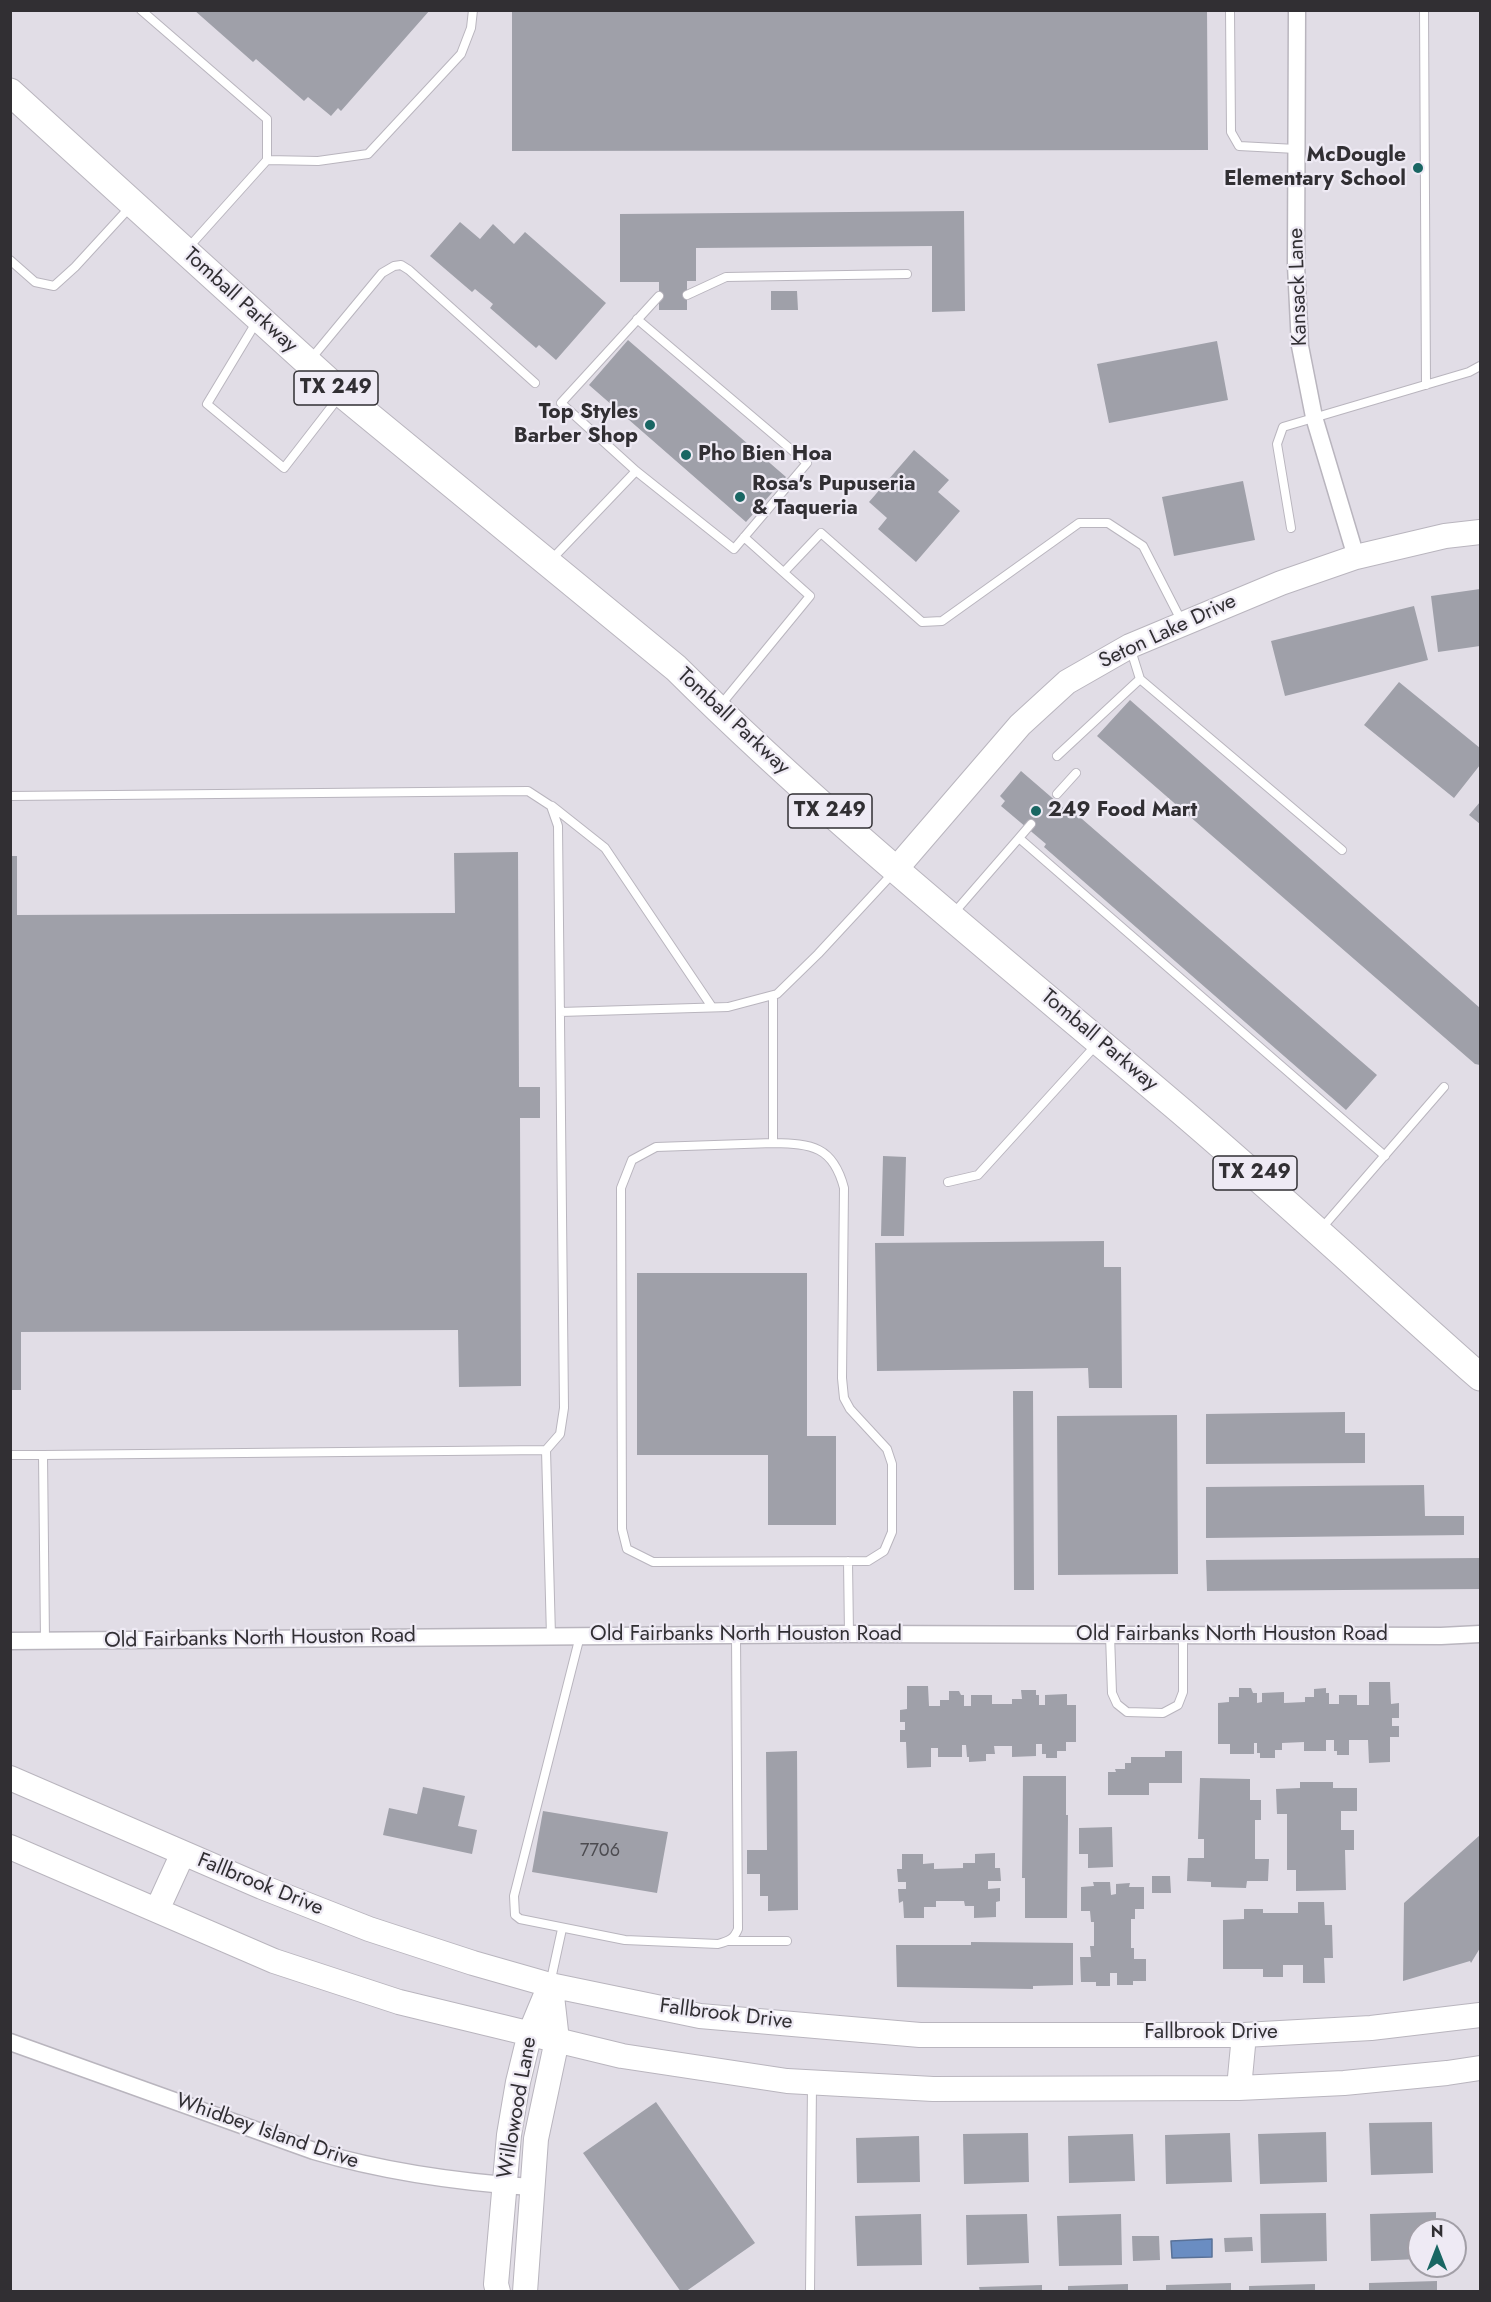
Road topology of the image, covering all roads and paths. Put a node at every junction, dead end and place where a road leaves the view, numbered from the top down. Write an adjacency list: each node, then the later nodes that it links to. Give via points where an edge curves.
1 (141, 10): 8 (lane, via 267,120)
2 (473, 10): 8 (lane, via 461,54 368,154 318,161)
3 (1230, 10): 7 (lane, via 1231,132 1239,146)
4 (1297, 10): 7 (street, Kansack Lane)
5 (1424, 10): 20 (lane)
6 (10, 92): 9 (main road, Tomball Parkway / TX 249)
7 (1296, 149): 22 (street, Kansack Lane, via 1300,346)
8 (267, 160): 10 (lane)
9 (133, 204): 10 (main road, Tomball Parkway / TX 249); 11 (lane, via 54,286 35,282)
10 (185, 251): 15 (main road, Tomball Parkway / TX 249)
11 (10, 260)
12 (907, 274): 13 (lane, via 726,277)
13 (687, 295)
14 (659, 296): 16 (lane)
15 (259, 318): 17 (main road, Tomball Parkway / TX 249); 21 (lane, via 207,404 284,468)
16 (637, 319): 23 (lane, via 561,403); 26 (lane, via 807,463)
17 (308, 363): 19 (lane, via 382,273 401,265); 21 (main road, Tomball Parkway / TX 249)
18 (1480, 366): 20 (lane)
19 (535, 383)
20 (1426, 385): 22 (lane)
21 (342, 393): 28 (main road, Tomball Parkway / TX 249)
22 (1314, 417): 24 (lane, via 1283,427 1277,444); 27 (street, Kansack Lane)
23 (636, 471): 26 (lane, via 734,549); 28 (lane)
24 (1291, 528)
25 (1480, 532): 27 (main road, Seton Lake Drive)
26 (744, 537): 29 (lane)
27 (1356, 557): 30 (main road, Seton Lake Drive)
28 (548, 563): 33 (main road, Tomball Parkway / TX 249, via 676,668)
29 (784, 572): 30 (lane, via 821,533 922,622 942,621 1079,523 1108,523 1143,546); 33 (lane, via 810,596)
30 (1182, 623): 31 (main road, Seton Lake Drive)
31 (1130, 646): 32 (lane); 42 (main road, Seton Lake Drive, via 1066,682 1020,725)
32 (1140, 679): 34 (lane); 41 (lane)
33 (717, 709): 42 (main road, Tomball Parkway / TX 249)
34 (1057, 756)
35 (1076, 772): 36 (lane)
36 (1057, 794)
37 (10, 796): 38 (lane, via 528,791)
38 (551, 806): 45 (lane, via 605,848); 46 (lane, via 558,826)
39 (1031, 824): 40 (lane)
40 (1019, 838): 43 (lane); 50 (lane)
41 (1342, 850)
42 (896, 869): 43 (main road, Tomball Parkway / TX 249); 44 (lane, via 819,954)
43 (951, 916): 47 (main road, Tomball Parkway / TX 249)
44 (773, 996): 45 (lane); 49 (lane)
45 (712, 1007): 46 (lane)
46 (560, 1012): 54 (lane, via 564,1408 560,1434)
47 (1099, 1041): 51 (lane, via 978,1175); 52 (main road, Tomball Parkway / TX 249, via 1260,1178)
48 (1444, 1086): 50 (lane)
49 (773, 1143): 57 (lane, via 806,1144 824,1152 839,1170 844,1188 844,1398 887,1449 892,1464 892,1532 884,1551 868,1560); 57 (lane, via 656,1147 632,1160 628,1169 621,1188 622,1529 627,1549 653,1562)
50 (1384, 1156): 52 (lane)
51 (948, 1182)
52 (1318, 1233): 53 (main road, Tomball Parkway / TX 249)
53 (1480, 1377)
54 (546, 1450): 56 (lane); 63 (lane)
55 (10, 1455): 56 (lane)
56 (43, 1455): 66 (lane)
57 (848, 1561): 58 (lane)
58 (849, 1634): 60 (street, Old Fairbanks North Houston Road); 61 (street, Old Fairbanks North Houston Road)
59 (1480, 1634): 62 (street, Old Fairbanks North Houston Road)
60 (736, 1635): 64 (street, Old Fairbanks North Houston Road); 72 (lane, via 738,1929)
61 (1110, 1635): 62 (street, Old Fairbanks North Houston Road); 62 (lane, via 1112,1693 1117,1704 1127,1712 1163,1713 1178,1705 1183,1692)
62 (1183, 1635)
63 (551, 1636): 64 (street, Old Fairbanks North Houston Road); 66 (street, Old Fairbanks North Houston Road)
64 (580, 1636): 71 (lane, via 513,1908 520,1919)
65 (10, 1641): 66 (street, Old Fairbanks North Houston Road)
66 (45, 1641)
67 (10, 1778): 69 (main road, Fallbrook Drive)
68 (10, 1848): 70 (main road)
69 (183, 1853): 70 (main road); 74 (main road, Fallbrook Drive, via 369,1929)
70 (157, 1910): 76 (main road, via 274,1961 388,1999)
71 (562, 1929): 72 (lane, via 625,1940 718,1944); 74 (lane)
72 (729, 1941): 73 (lane)
73 (786, 1941)
74 (550, 1985): 76 (main road, Willowood Lane); 77 (main road, Fallbrook Drive, via 700,2016 920,2035); 78 (main road, Willowood Lane)
75 (1480, 2015): 77 (main road, Fallbrook Drive, via 1371,2028)
76 (530, 2033): 78 (main road); 83 (main road, Willowood Lane, via 509,2135)
77 (1244, 2035): 82 (main road)
78 (557, 2040): 81 (main road, via 622,2056); 84 (main road, Willowood Lane, via 536,2139)
79 (10, 2042): 83 (street, Whidbey Island Drive, via 360,2165)
80 (1480, 2068): 82 (main road, via 1344,2083)
81 (813, 2083): 82 (main road, via 933,2089); 87 (lane)
82 (1239, 2088)
83 (504, 2185): 84 (street, Whidbey Island Drive); 85 (main road, Willowood Lane)
84 (531, 2187): 86 (main road, Willowood Lane)
85 (498, 2292)
86 (525, 2292)
87 (810, 2292)

